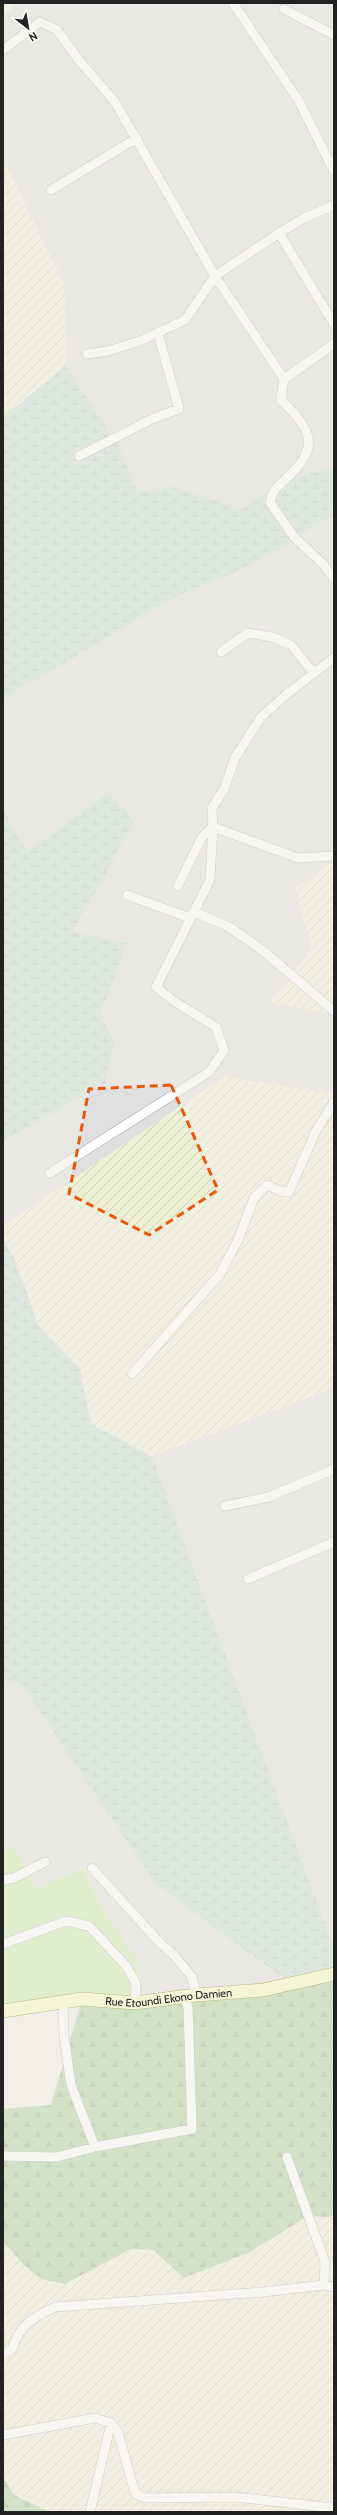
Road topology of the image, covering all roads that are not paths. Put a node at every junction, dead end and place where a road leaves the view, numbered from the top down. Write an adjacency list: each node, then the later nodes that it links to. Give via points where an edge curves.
1 (233, 3): 6 (street, via 299,102)
2 (284, 9): 3 (street)
3 (334, 35)
4 (3, 50): 5 (street, via 40,22 57,30 115,102)
5 (137, 138): 7 (street); 10 (street)
6 (334, 171)
7 (51, 190)
8 (334, 205): 9 (street, via 304,218)
9 (280, 233): 10 (street); 11 (street)
10 (215, 276): 12 (street, via 185,320); 15 (street)
11 (334, 324)
12 (158, 332): 14 (street, via 108,351); 16 (street, via 179,409 154,418)
13 (334, 344): 15 (street)
14 (87, 354)
15 (284, 379): 17 (street, via 282,400 302,421 310,440 308,453 292,473 272,491 270,502 294,537 324,565)
16 (79, 456)
17 (334, 580)
18 (221, 652): 20 (street, via 248,633 272,637 291,645)
19 (334, 658): 20 (street)
20 (314, 673): 21 (street, via 261,717 244,741 224,789 212,808)
21 (213, 826): 22 (street, via 298,858); 23 (street, via 202,837); 25 (street, via 210,880)
22 (334, 856)
23 (178, 886)
24 (127, 895): 25 (street)
25 (192, 915): 26 (street, via 229,927 262,950); 28 (street, via 156,987 216,1027 224,1051 209,1072)
26 (334, 1011)
27 (334, 1102): 29 (street, via 316,1131 289,1192 267,1185 254,1198 238,1240 220,1274)
28 (50, 1173)
29 (132, 1374)
30 (334, 1469): 31 (street, via 269,1497)
31 (225, 1506)
32 (334, 1542): 33 (street)
33 (248, 1579)
34 (45, 1862): 36 (street, via 14,1878)
35 (92, 1868): 39 (street, via 192,1977)
36 (3, 1880)
37 (3, 1944): 41 (street, via 66,1921 89,1926 127,1967 136,1984)
38 (334, 1974): 39 (street, Rue Etoundi Ekono Damien, via 263,1990)
39 (191, 1996): 41 (street, Rue Etoundi Ekono Damien); 43 (street, via 188,2006 192,2129)
40 (63, 2002): 41 (street, Rue Etoundi Ekono Damien, via 82,1999); 42 (street, Rue Etoundi Ekono Damien); 43 (street, via 64,2036 71,2085)
41 (135, 2003)
42 (3, 2011)
43 (95, 2146): 44 (street, via 57,2157)
44 (3, 2156)
45 (287, 2158): 46 (street, via 325,2262)
46 (324, 2285): 47 (street); 48 (street, via 55,2307 36,2316 19,2331 12,2349)
47 (334, 2287)
48 (3, 2354)
49 (111, 2423): 50 (street, via 95,2418); 51 (street, via 118,2432 136,2494 144,2498 235,2497); 52 (street)
50 (3, 2435)
51 (334, 2508)
52 (90, 2512)

